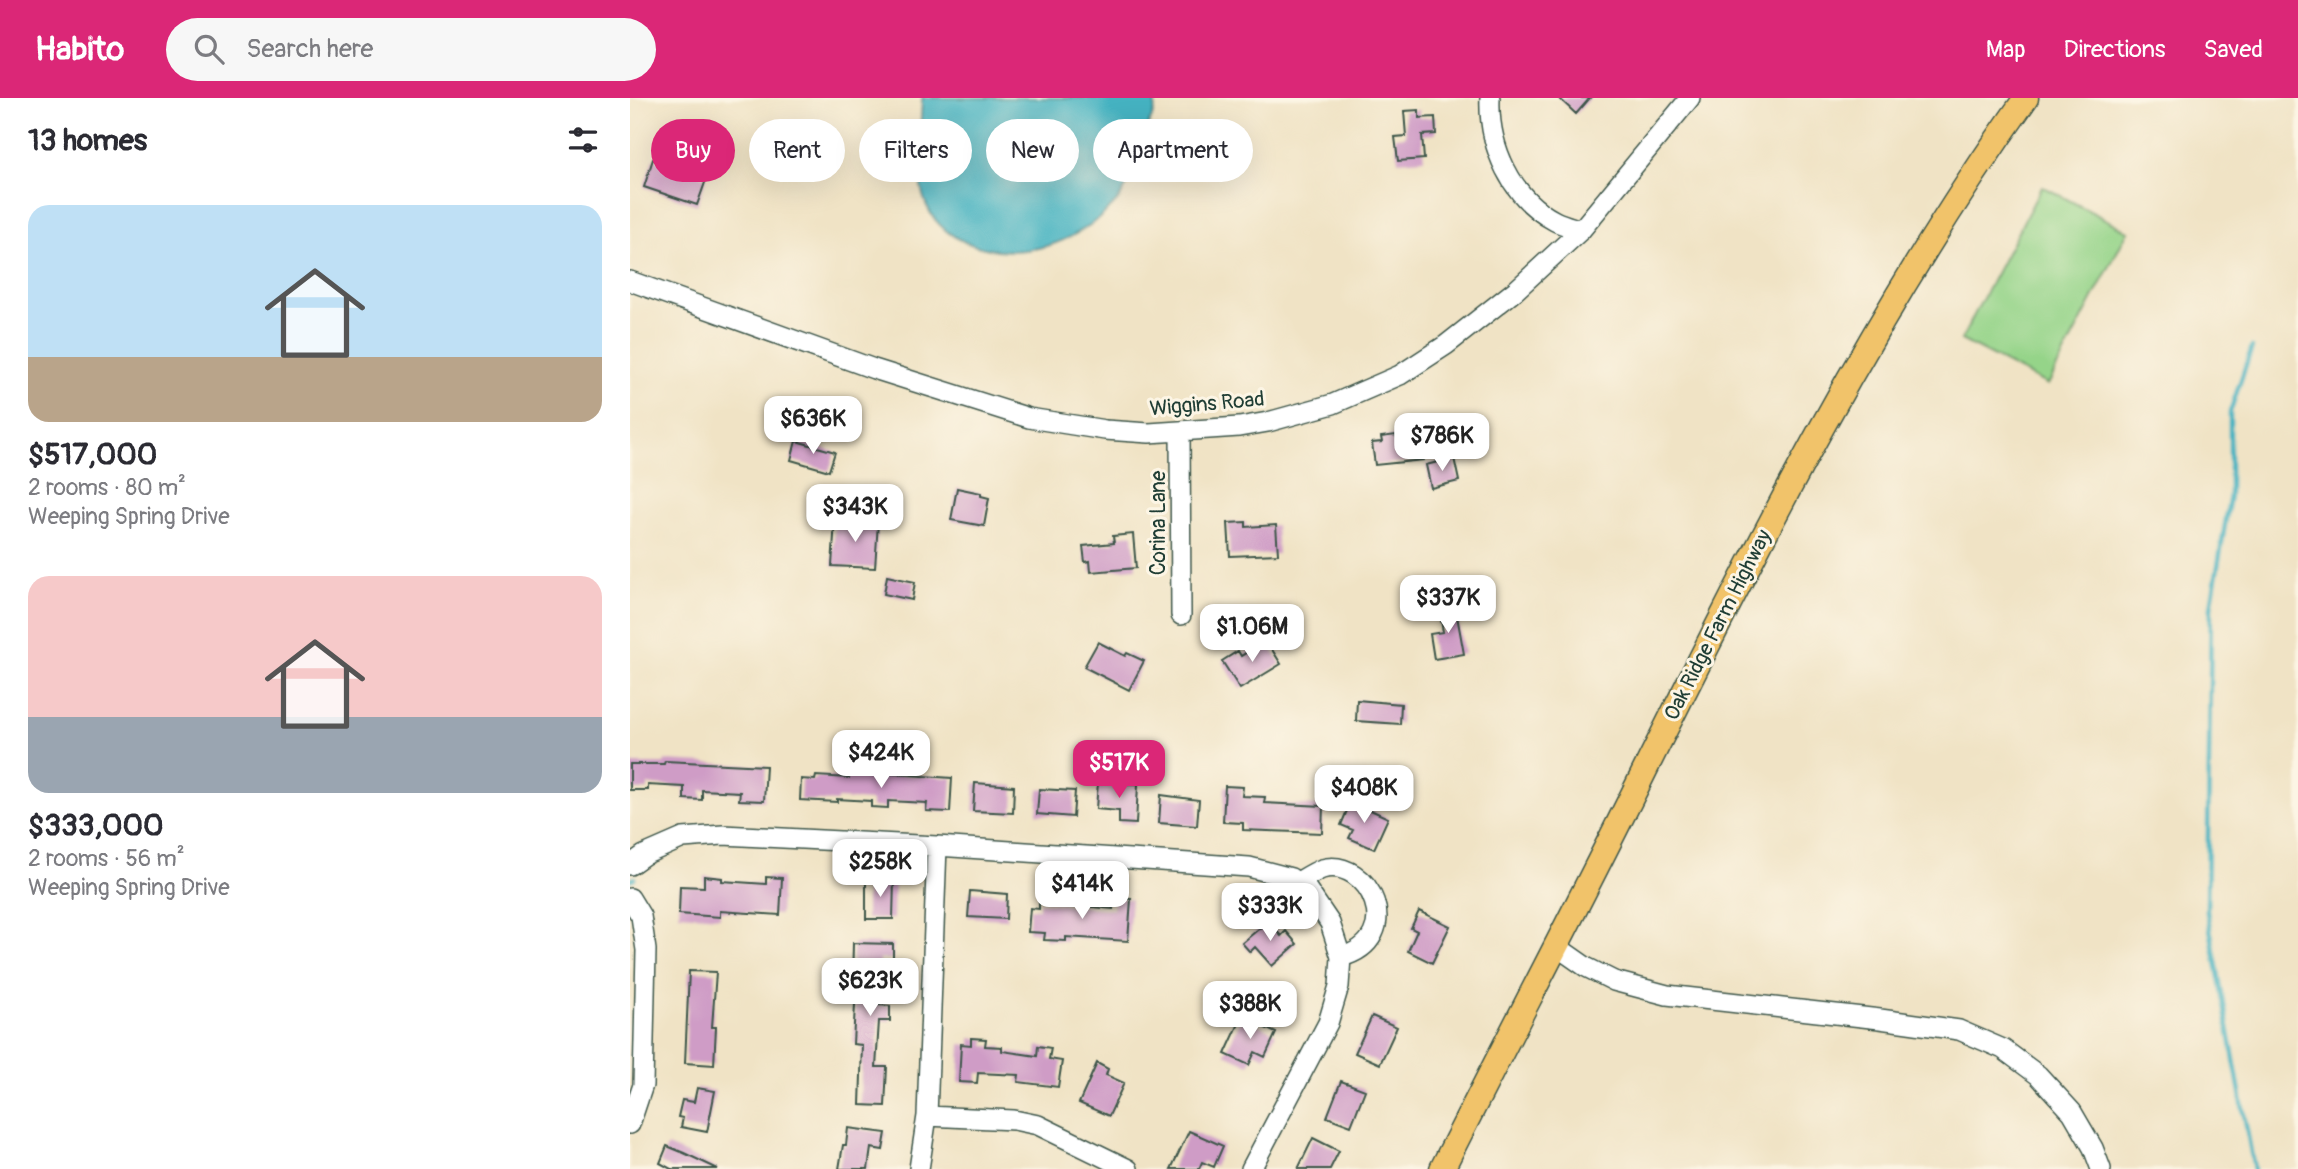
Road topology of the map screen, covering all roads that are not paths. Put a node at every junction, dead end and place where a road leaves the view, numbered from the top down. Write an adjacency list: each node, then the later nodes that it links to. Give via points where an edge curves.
1 (1490, 98): 4 (street, via 1500,161 1520,193 1554,220)
2 (1690, 98): 4 (street, Wiggins Road)
3 (2026, 98): 12 (main road, Oak Ridge Farm Highway, via 1899,292 1811,447 1738,582)
4 (1581, 230): 6 (street, Wiggins Road, via 1516,290 1400,375 1333,404 1268,422)
5 (630, 281): 6 (street, Wiggins Road, via 989,407 1070,426)
6 (1180, 432): 7 (street, Corina Lane)
7 (1181, 615)
8 (937, 846): 9 (street, via 723,835 683,838); 10 (street, via 1249,867); 15 (street)
9 (630, 866)
10 (1297, 883): 13 (street, via 1307,889 1331,923); 13 (street, via 1334,868 1365,883 1375,902 1373,935 1355,953)
11 (630, 898): 14 (street, via 641,916 646,950)
12 (1556, 946): 20 (main road, Oak Ridge Farm Highway); 21 (street, via 1614,981 1667,995 1959,1030 2003,1049 2038,1075 2073,1112)
13 (1341, 957): 19 (street, via 1339,986 1328,1023)
14 (637, 1016): 16 (street, via 643,1085)
15 (927, 1116): 17 (street); 18 (street, via 1038,1125)
16 (630, 1124)
17 (919, 1169)
18 (1128, 1169)
19 (1251, 1169)
20 (1442, 1169)
21 (2101, 1169)

